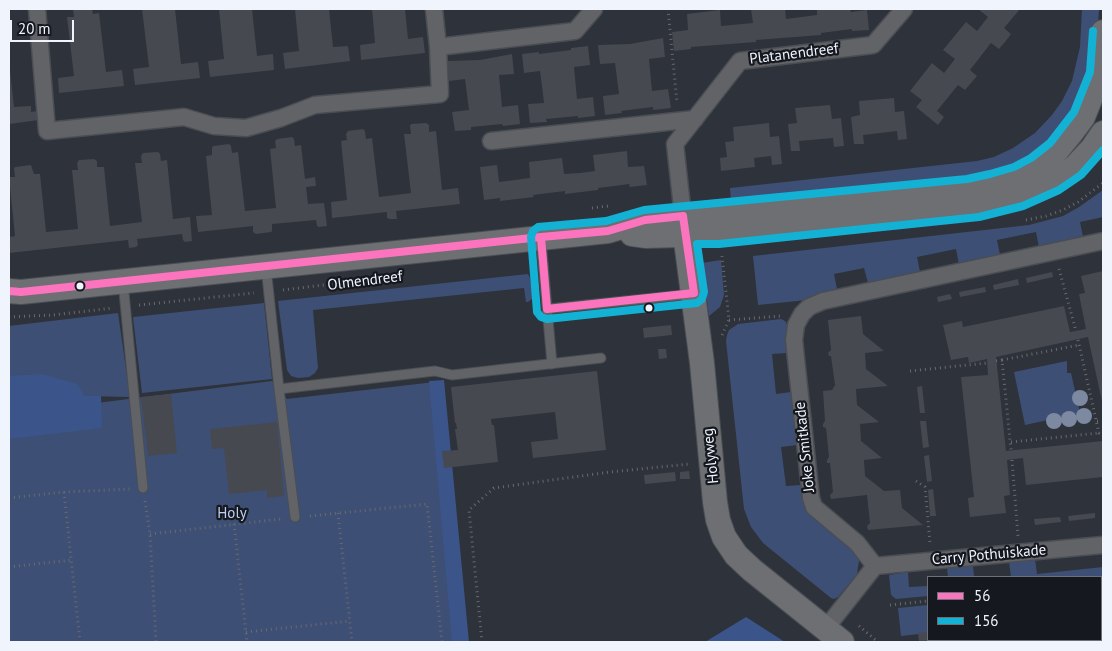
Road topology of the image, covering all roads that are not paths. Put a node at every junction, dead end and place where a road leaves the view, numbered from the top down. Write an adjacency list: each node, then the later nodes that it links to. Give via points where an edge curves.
1 (37, 9): 6 (street, via 47,131 184,117 214,126 246,128 315,105 440,94)
2 (434, 9): 6 (street)
3 (594, 9): 6 (street, via 576,31)
4 (904, 9): 7 (street, Platanendreef, via 873,45 740,61)
5 (1103, 32): 10 (street, Olmendreef, via 1100,74 1083,117 1057,150 1018,176 968,189)
6 (438, 47)
7 (695, 119): 9 (street); 10 (street, Platanendreef, via 675,144)
8 (1103, 133): 10 (street, Olmendreef, via 1075,166 1054,182 1020,197 978,207)
9 (491, 142)
10 (686, 236): 11 (street, Olmendreef, via 645,220 608,231); 16 (street, Holyweg)
11 (541, 237): 13 (street, Olmendreef); 17 (lane)
12 (1103, 241): 24 (street, Joke Smitkade, via 823,300 802,314 796,324 794,340 811,498 814,506 857,543)
13 (266, 266): 14 (street, Olmendreef); 20 (lane)
14 (122, 282): 15 (street, Olmendreef); 21 (lane)
15 (9, 291)
16 (694, 294): 17 (lane); 25 (street, Holyweg, via 718,520 724,537 752,570)
17 (546, 309): 19 (lane)
18 (602, 358): 19 (lane)
19 (552, 364): 20 (lane, via 452,375 435,371)
20 (279, 389): 22 (lane)
21 (143, 488)
22 (296, 517)
23 (1103, 545): 24 (street, Carry Pothuiskade)
24 (875, 566): 25 (street)
25 (836, 627)

